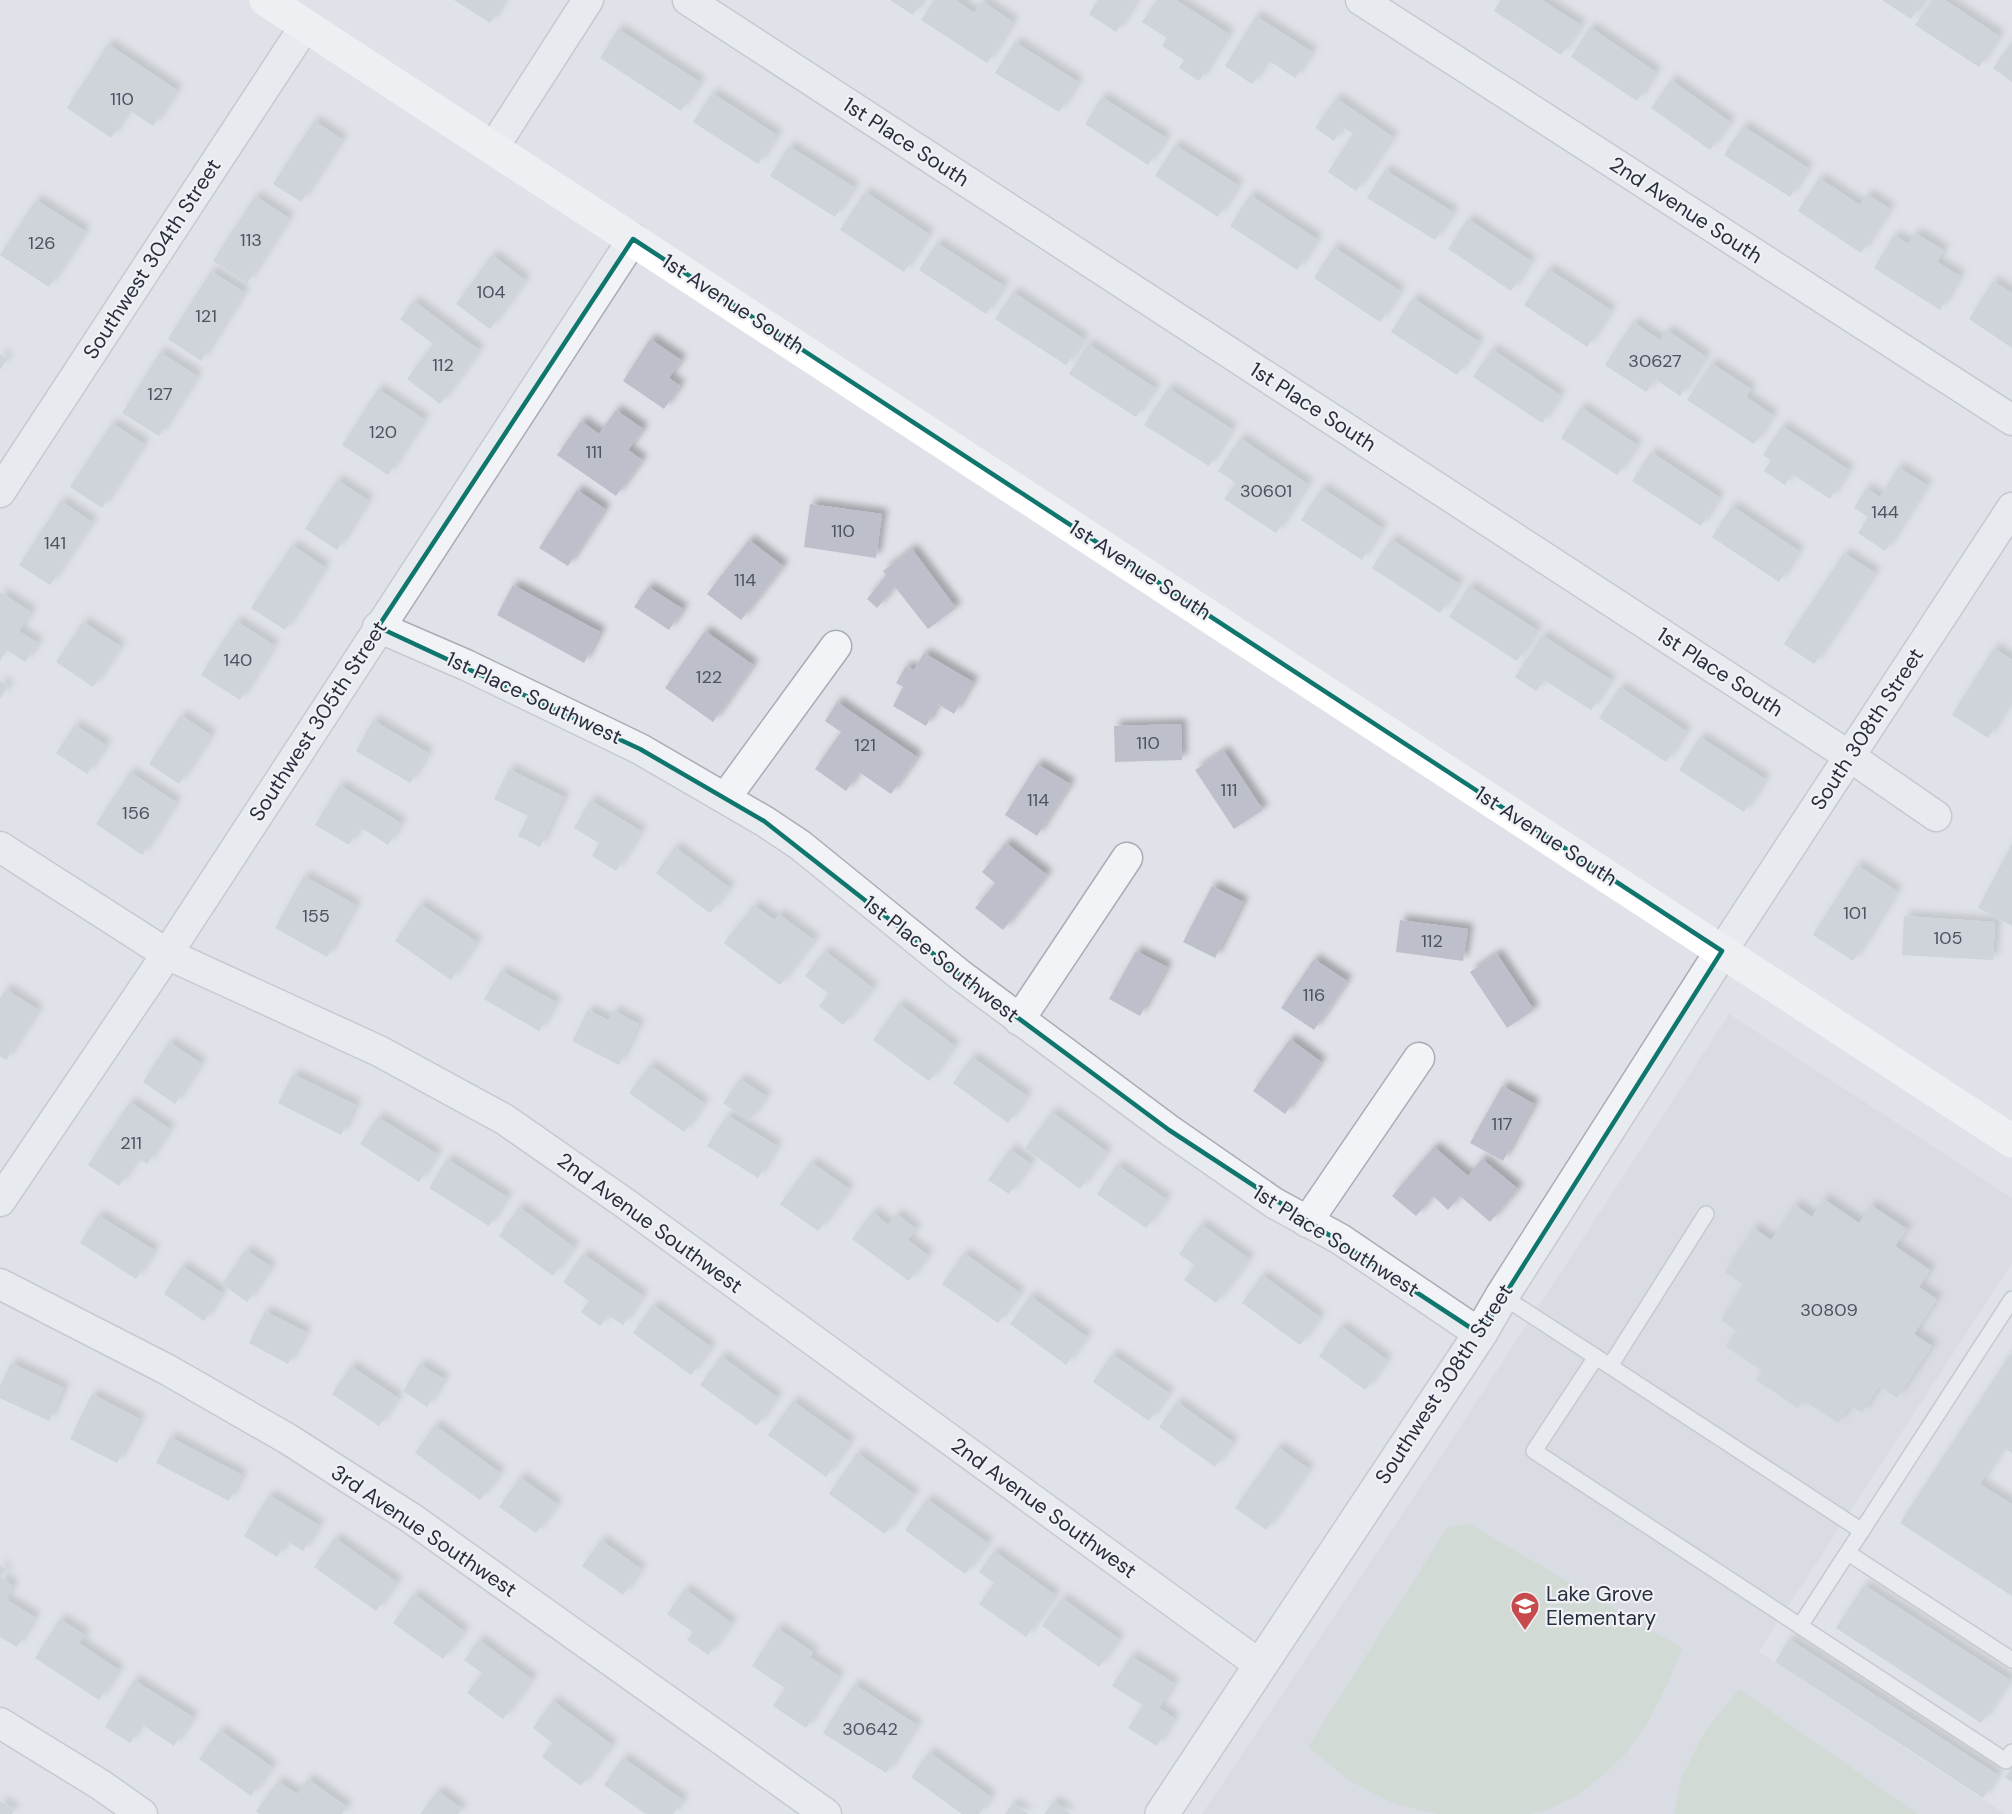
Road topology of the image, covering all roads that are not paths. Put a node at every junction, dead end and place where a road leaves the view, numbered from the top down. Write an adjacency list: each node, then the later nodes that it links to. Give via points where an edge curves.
1 (266, 0): 5 (main road, 1st Avenue South)
2 (588, 0): 6 (street)
3 (688, 0): 13 (street, 1st Place South)
4 (1361, 0): 8 (street, 2nd Avenue South)
5 (305, 26): 6 (main road, 1st Avenue South); 9 (street, Southwest 304th Street)
6 (492, 148): 7 (main road, 1st Avenue South)
7 (633, 238): 11 (street, Southwest 305th Street); 18 (main road, 1st Avenue South)
8 (2012, 420)
9 (0, 492)
10 (2012, 508): 13 (street, South 308th Street)
11 (378, 627): 14 (street, 1st Place Southwest, via 569,713); 19 (street, Southwest 305th Street)
12 (836, 646): 14 (street)
13 (1849, 756): 15 (street, 1st Place South); 18 (street, South 308th Street)
14 (726, 797): 20 (street, 1st Place Southwest, via 800,846)
15 (1936, 816)
16 (0, 847): 19 (street, 2nd Avenue Southwest)
17 (1127, 858): 20 (street)
18 (1722, 951): 22 (main road, 1st Avenue South); 27 (street, Southwest 308th Street)
19 (167, 954): 23 (street, Southwest 305th Street); 36 (street, 2nd Avenue Southwest, via 379,1051 504,1119)
20 (1019, 1020): 25 (street, 1st Place Southwest, via 1240,1180)
21 (1419, 1058): 25 (street)
22 (2012, 1141)
23 (0, 1201)
24 (1706, 1214): 31 (lane)
25 (1307, 1222): 29 (street, 1st Place Southwest, via 1340,1239)
26 (0, 1284): 40 (street, 3rd Avenue Southwest, via 166,1369 297,1445 411,1518)
27 (1502, 1296): 29 (street, Southwest 308th Street); 30 (lane)
28 (2012, 1299): 32 (lane)
29 (1480, 1334): 36 (street, Southwest 308th Street)
30 (1596, 1357): 31 (lane); 34 (lane, via 1534,1450)
31 (1610, 1366): 32 (lane)
32 (1862, 1532): 33 (lane)
33 (1848, 1553): 34 (lane); 35 (lane)
34 (1800, 1626): 38 (lane, via 2006,1761)
35 (2012, 1660)
36 (1260, 1665): 41 (street, Southwest 308th Street)
37 (0, 1723): 39 (street)
38 (2012, 1752)
39 (142, 1814)
40 (826, 1814)
41 (1162, 1814)

